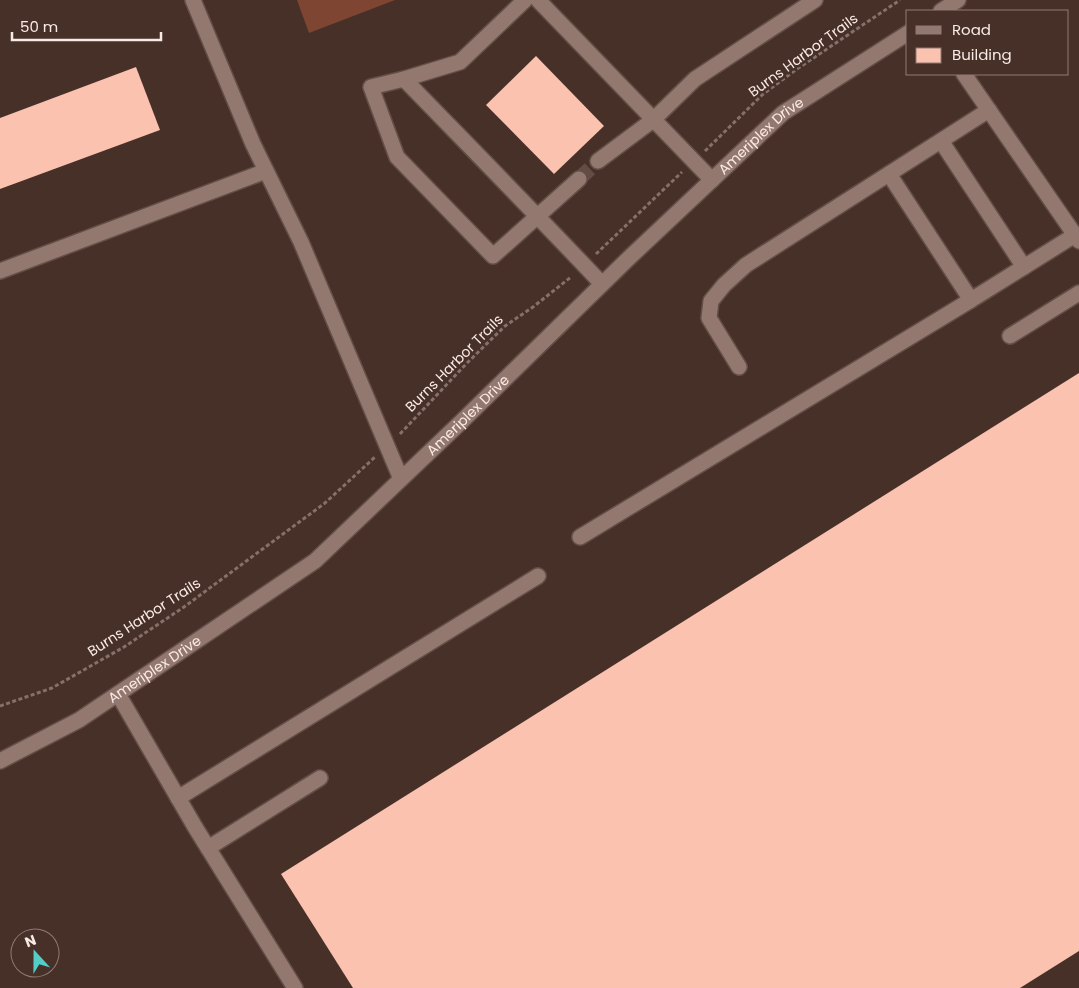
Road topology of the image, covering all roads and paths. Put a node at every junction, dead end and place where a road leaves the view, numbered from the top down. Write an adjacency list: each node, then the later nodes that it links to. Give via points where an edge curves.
1 (193, 0): 16 (street)
2 (525, 0): 10 (street, via 460,62)
3 (538, 0): 12 (street)
4 (815, 0): 12 (street, via 695,79)
5 (900, 0): 15 (path, Burns Harbor Trails, via 762,95)
6 (958, 0): 7 (street)
7 (943, 10)
8 (906, 33): 19 (street, Ameriplex Drive, via 783,113)
9 (965, 75): 11 (street)
10 (404, 79): 20 (street); 20 (street, via 371,87 397,157 438,200 493,256)
11 (989, 110): 13 (street); 21 (street)
12 (652, 120): 14 (street); 15 (street)
13 (941, 141): 17 (street); 23 (street)
14 (598, 161)
15 (694, 162): 19 (street); 22 (path, Burns Harbor Trails)
16 (266, 171): 24 (street); 30 (street, via 301,242)
17 (889, 174): 27 (street); 29 (street, via 746,265 711,301 709,318)
18 (579, 179): 20 (street)
19 (712, 180): 25 (street, Ameriplex Drive)
20 (538, 217): 22 (street)
21 (1077, 238): 23 (street)
22 (584, 265): 25 (street); 30 (path, Burns Harbor Trails, via 505,326)
23 (1024, 267): 27 (street)
24 (0, 270)
25 (602, 284): 31 (street, Ameriplex Drive)
26 (1079, 293): 28 (street)
27 (971, 300): 32 (street)
28 (1010, 336)
29 (739, 367)
30 (387, 446): 31 (street); 35 (path, Burns Harbor Trails, via 324,503 124,647 52,688)
31 (401, 479): 34 (street, Ameriplex Drive, via 315,561)
32 (580, 537)
33 (538, 576): 38 (street)
34 (118, 694): 36 (street, Ameriplex Drive, via 79,720); 38 (street)
35 (0, 706)
36 (2, 755)
37 (320, 778): 39 (street)
38 (178, 798): 39 (street)
39 (208, 848): 40 (street)
40 (295, 988)

